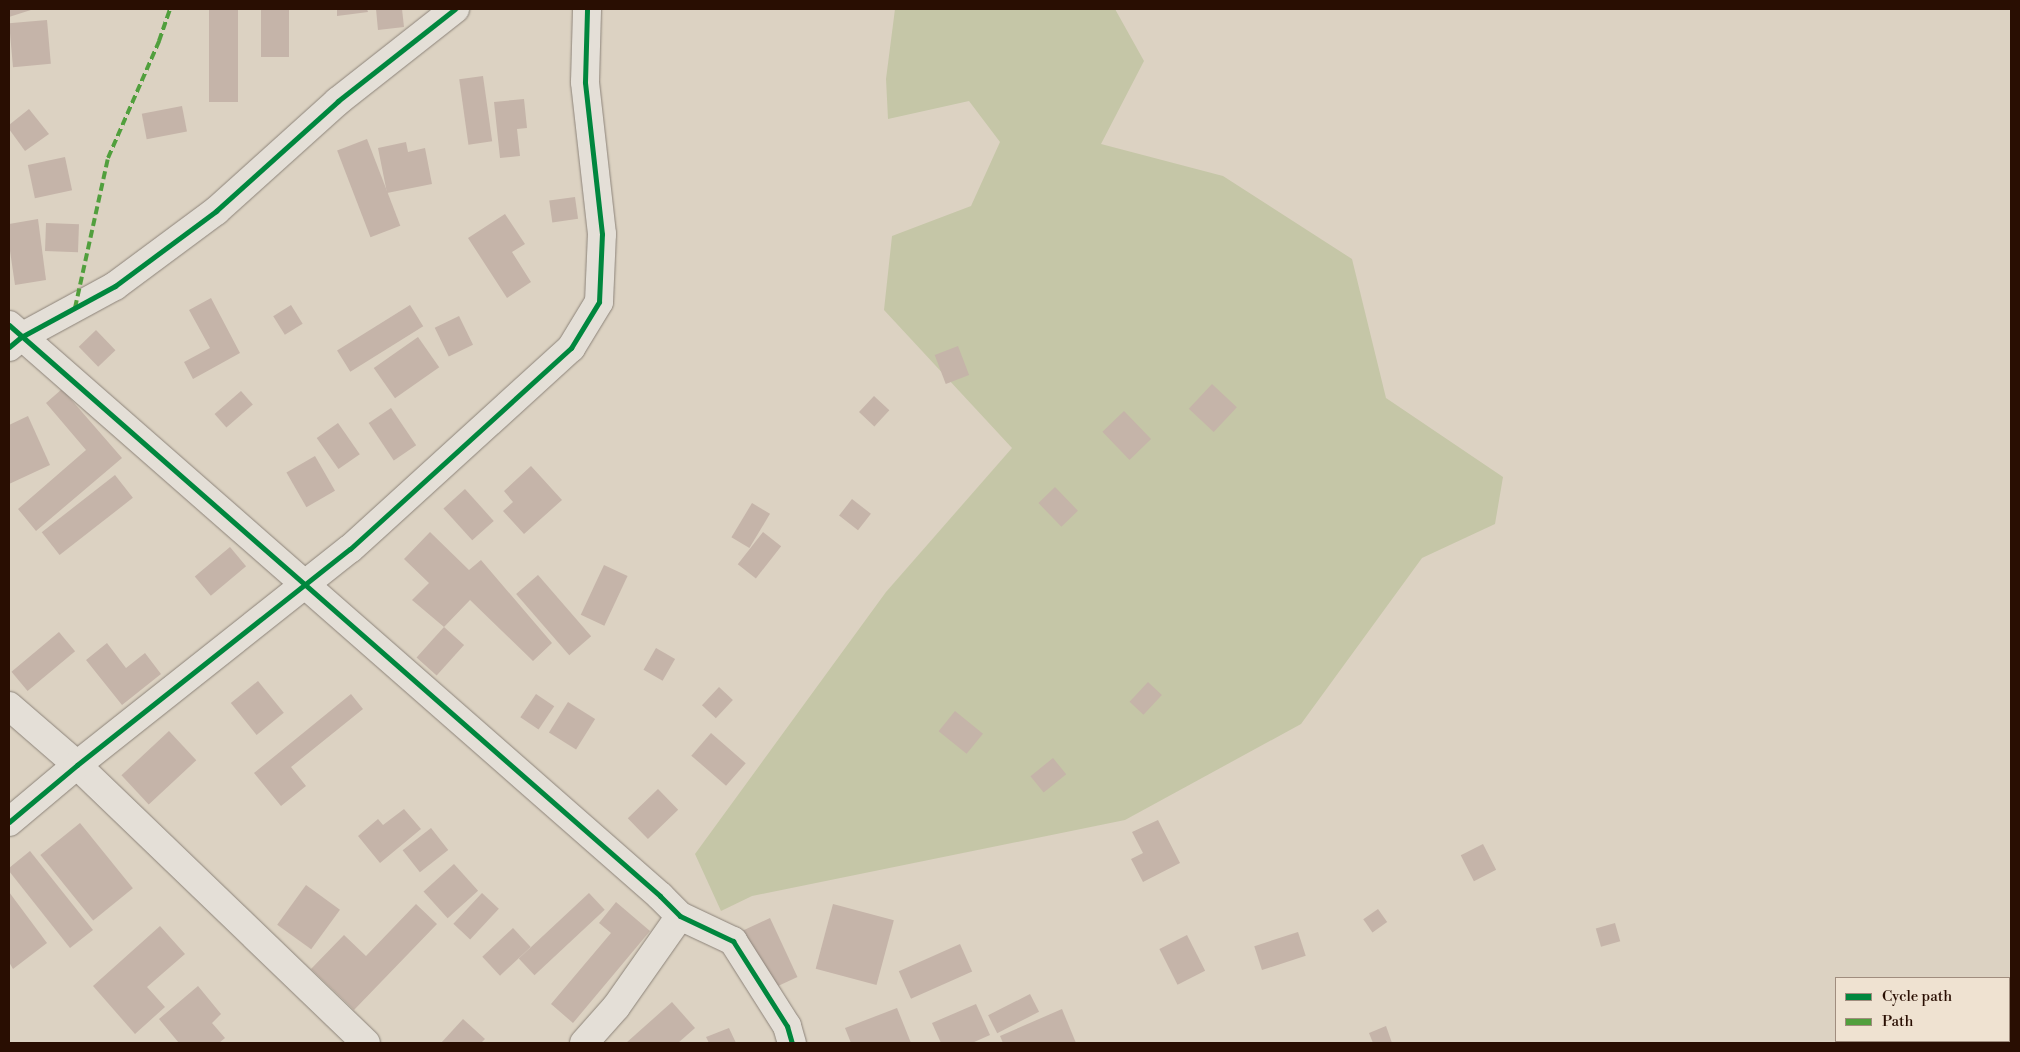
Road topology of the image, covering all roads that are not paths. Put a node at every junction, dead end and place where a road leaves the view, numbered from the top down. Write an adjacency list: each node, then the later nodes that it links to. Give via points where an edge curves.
1 (456, 9): 3 (street, via 338,101 216,211 115,286)
2 (587, 9): 4 (street, via 585,82 602,234 599,302 571,348 350,549)
3 (13, 336): 4 (street)
4 (305, 583): 6 (street); 8 (street)
5 (9, 706): 6 (street)
6 (77, 766): 7 (street); 9 (street)
7 (9, 822)
8 (680, 916): 10 (street, via 616,1007); 11 (street, via 733,941 787,1026)
9 (366, 1043)
10 (584, 1043)
11 (792, 1043)

